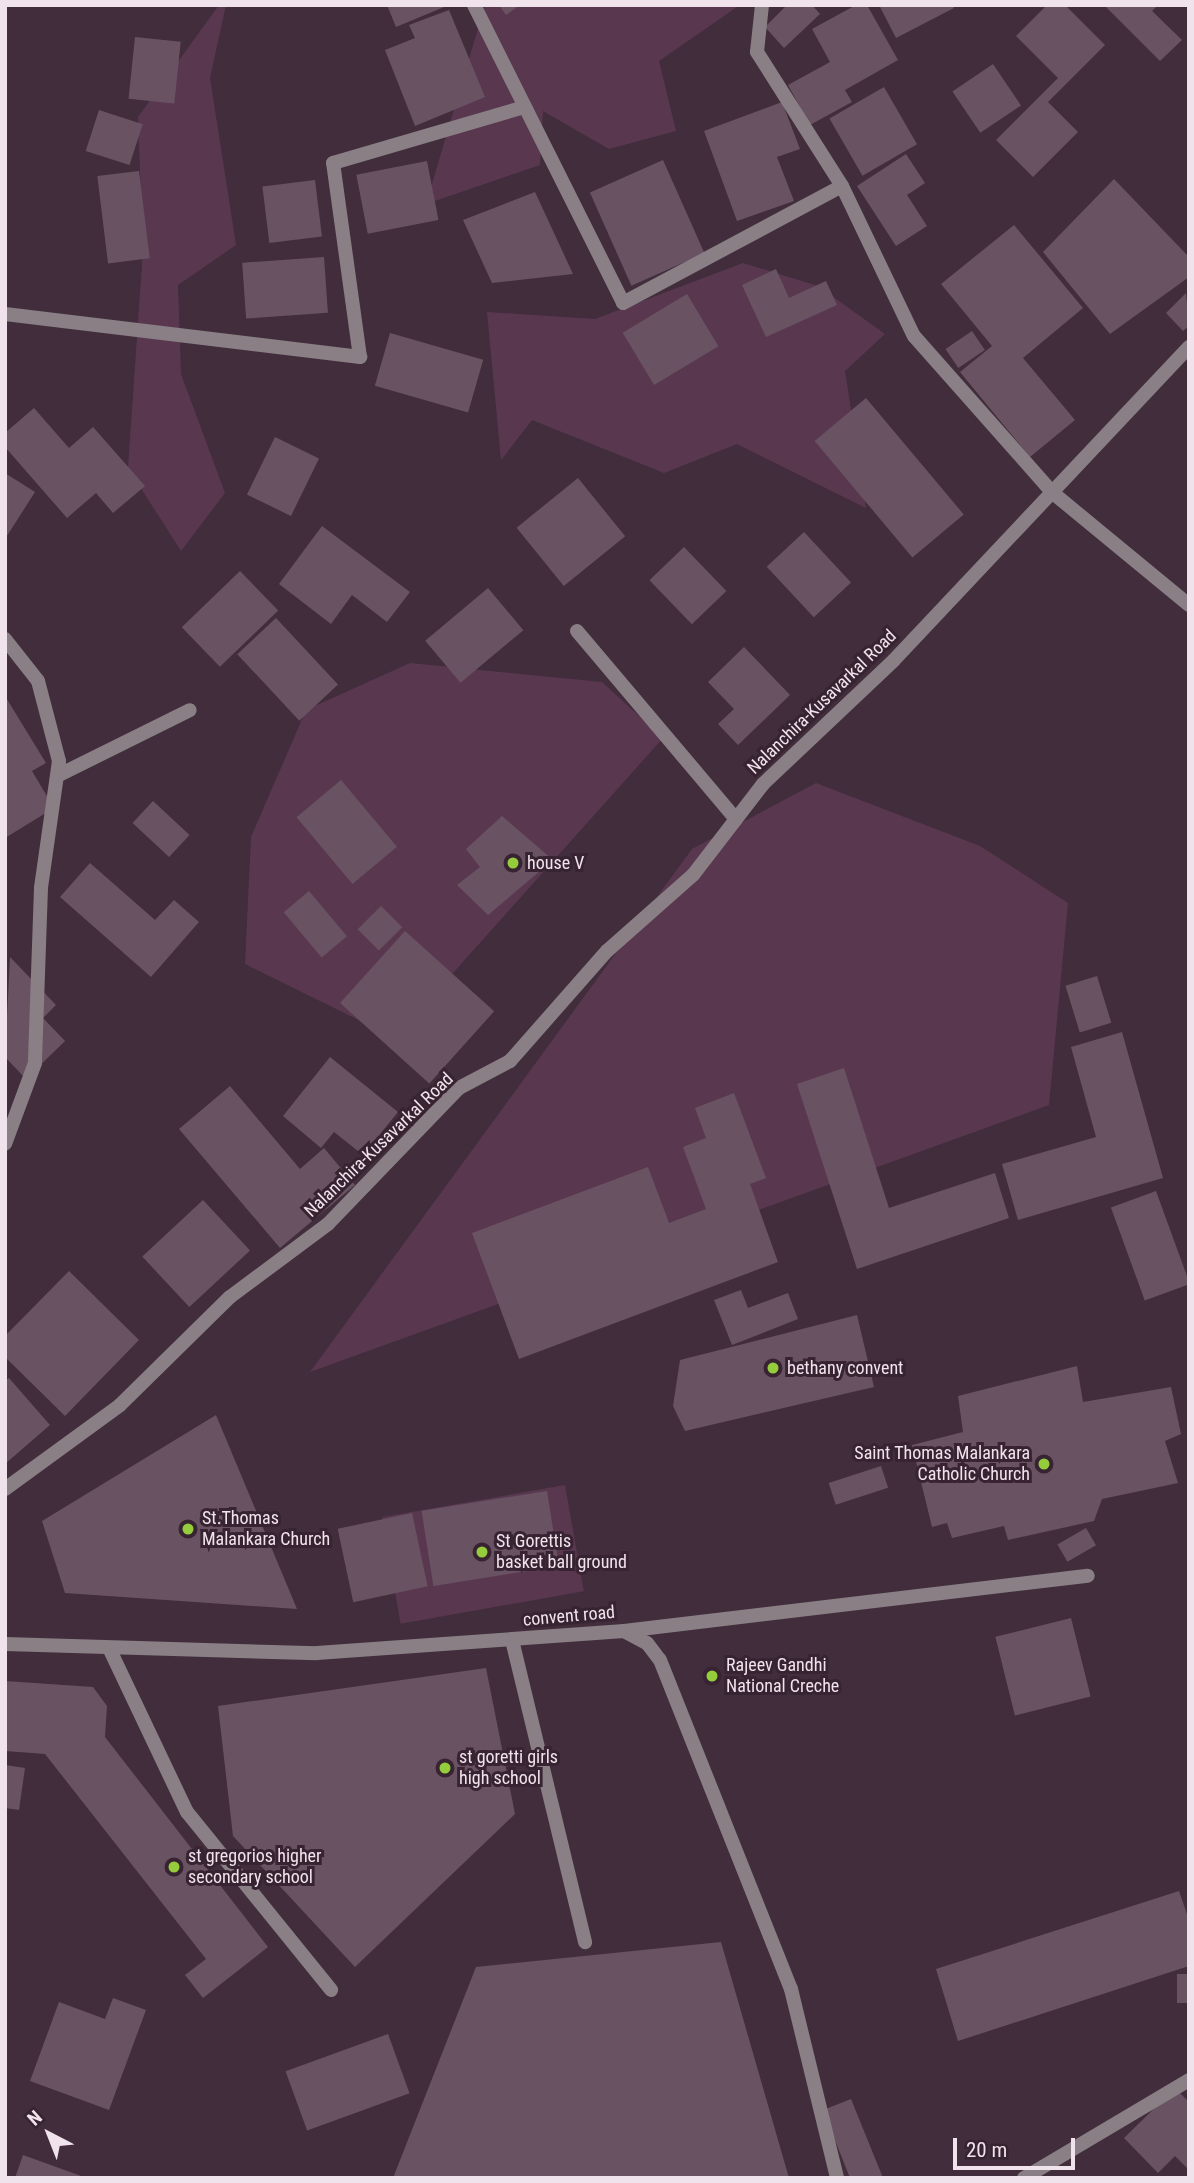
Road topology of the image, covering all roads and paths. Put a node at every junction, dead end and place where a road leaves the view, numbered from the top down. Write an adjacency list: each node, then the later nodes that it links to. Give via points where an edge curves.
1 (474, 5): 3 (street)
2 (762, 5): 4 (street, via 757,52)
3 (524, 107): 4 (street, via 623,303); 5 (street, via 333,163 360,357)
4 (842, 186): 7 (street, via 914,336)
5 (5, 314)
6 (1189, 347): 7 (street, Nalanchira-Kusavarkal Road)
7 (1053, 493): 8 (street); 13 (street, Nalanchira-Kusavarkal Road, via 894,660 763,784)
8 (1189, 605)
9 (576, 631): 13 (street)
10 (5, 639): 12 (street, via 38,681)
11 (190, 710): 12 (street)
12 (58, 769): 14 (street, via 41,888 35,1063)
13 (736, 819): 15 (street, Nalanchira-Kusavarkal Road, via 693,875 607,951 510,1061 459,1088 328,1224 230,1297 120,1405)
14 (5, 1144)
15 (5, 1489)
16 (1088, 1576): 17 (street)
17 (624, 1631): 18 (street, convent road); 24 (street, convent road, via 647,1643 660,1660 791,1989)
18 (512, 1640): 20 (street, convent road, via 317,1653); 21 (street)
19 (5, 1644): 20 (street, convent road)
20 (110, 1650): 22 (street, via 187,1812)
21 (585, 1942)
22 (331, 1990)
23 (1189, 2080): 25 (street)
24 (837, 2178)
25 (1024, 2178)

